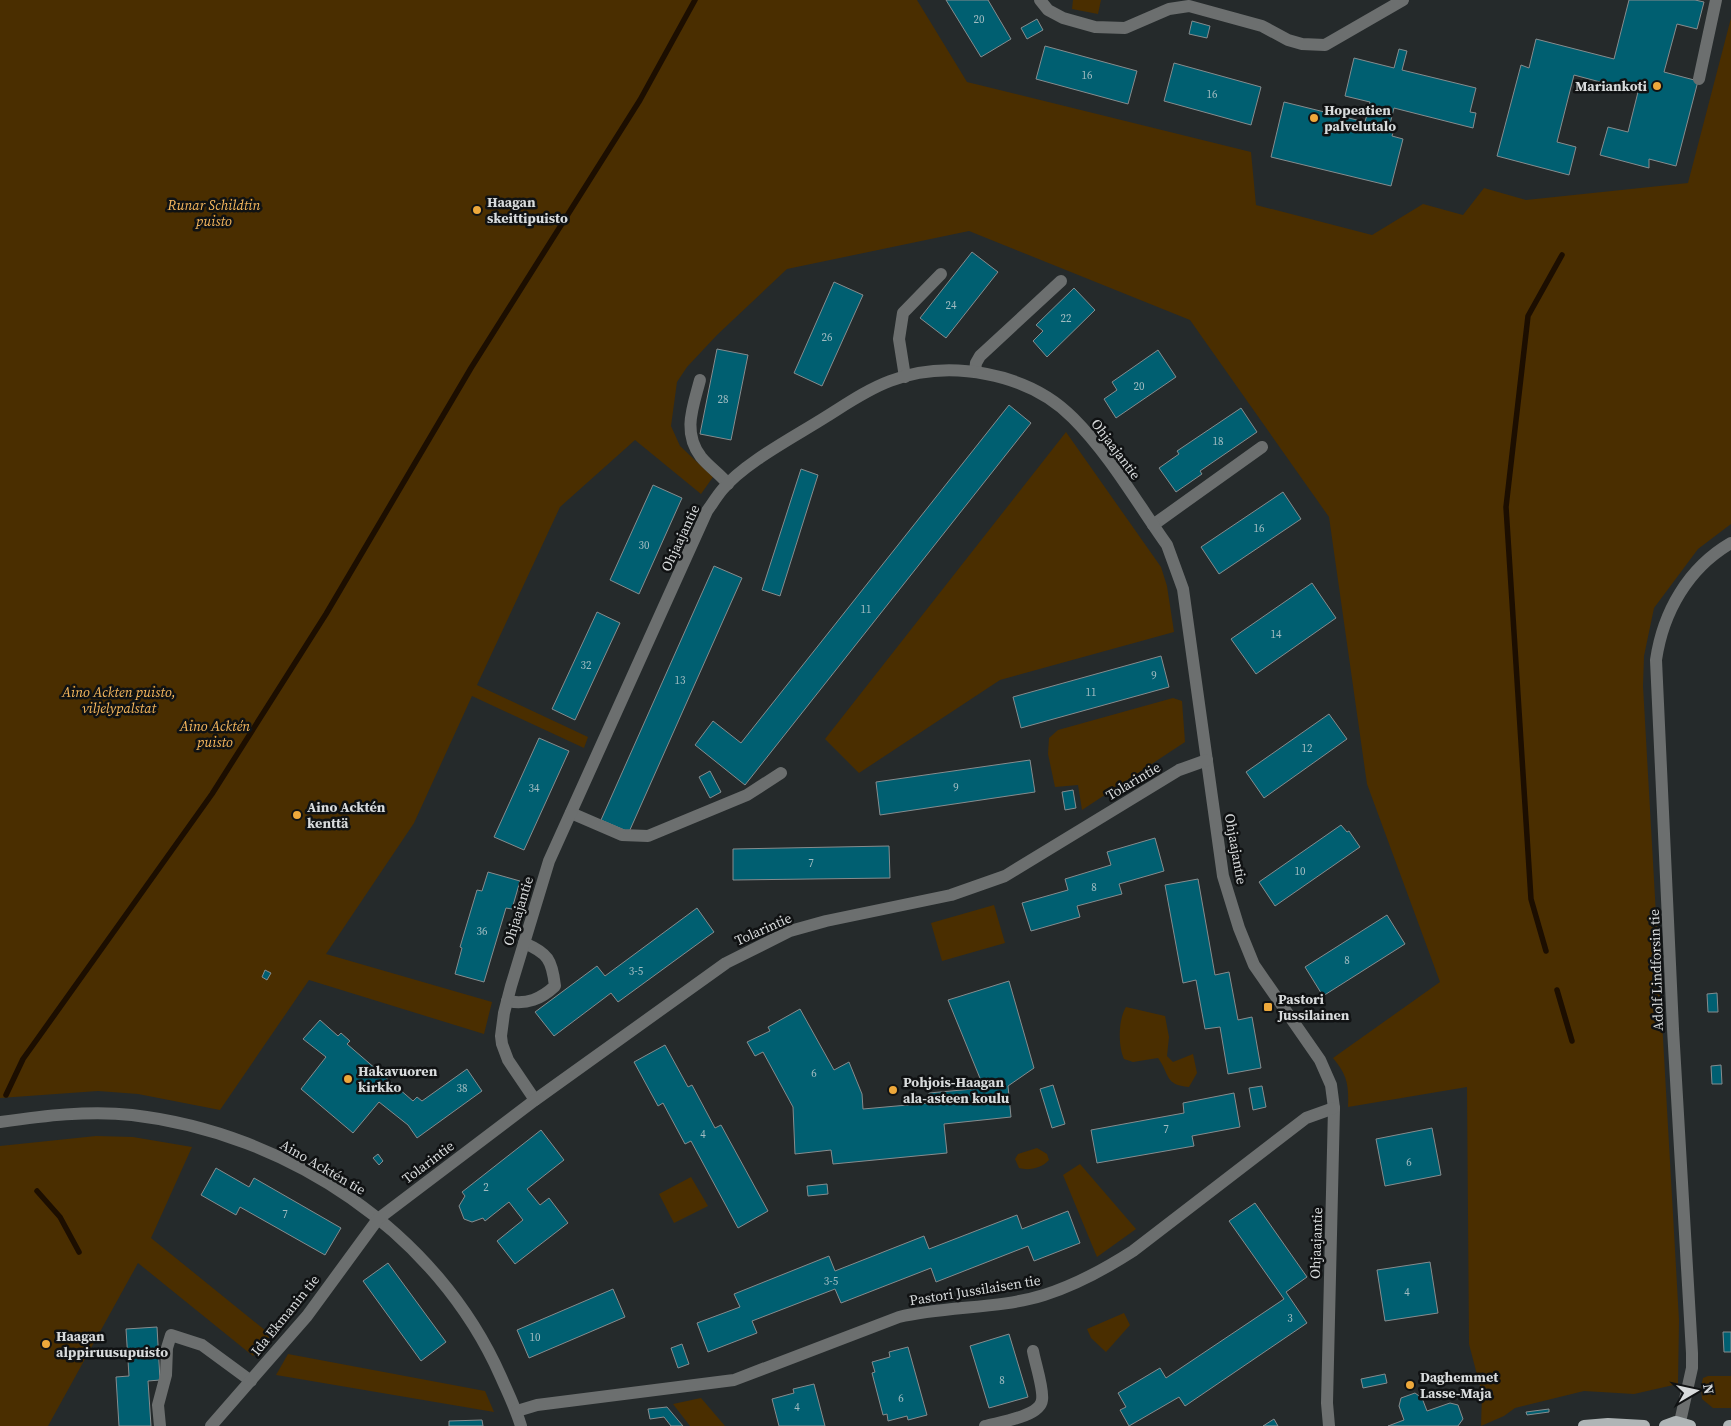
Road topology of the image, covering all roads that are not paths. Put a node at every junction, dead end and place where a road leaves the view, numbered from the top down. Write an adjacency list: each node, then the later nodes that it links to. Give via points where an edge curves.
1 (1040, 0): 2 (street, via 1048,10 1063,18 1095,27 1126,28 1169,9 1189,6 1262,26 1288,40 1325,45)
2 (1403, 0)
3 (1716, 0): 4 (street)
4 (1699, 79)
5 (942, 274): 8 (street, via 903,314 899,338)
6 (1061, 281): 7 (street, via 980,356)
7 (975, 371): 8 (street, Ohjaajantie, via 944,369); 12 (street, Ohjaajantie, via 1034,391 1071,416 1092,438)
8 (905, 377): 11 (street, Ohjaajantie, via 864,393 745,469)
9 (700, 380): 11 (street, via 688,427 702,458)
10 (1262, 447): 12 (street)
11 (728, 484): 16 (street, Ohjaajantie, via 707,511)
12 (1153, 525): 14 (street, Ohjaajantie, via 1168,545 1183,589)
13 (1731, 542): 26 (street, Adolf Lindforsin tie, via 1714,552 1686,582 1660,634 1656,660 1692,1353)
14 (1207, 760): 19 (street, Tolarintie, via 1179,770 1005,876 951,895 790,931 752,948 726,963); 20 (street, Ohjaajantie, via 1223,876 1239,928 1254,965 1320,1060 1331,1086)
15 (781, 773): 16 (street, via 747,795 648,836 622,835)
16 (571, 813): 17 (street, Ohjaajantie, via 549,861)
17 (524, 943): 18 (street, Ohjaajantie); 18 (street, via 542,951 553,966 555,986 542,998)
18 (507, 1002): 19 (street, Ohjaajantie, via 502,1044 508,1060)
19 (534, 1100): 22 (street, Tolarintie)
20 (1334, 1108): 25 (street, Pastori Jussilaisen tie, via 1306,1118 1133,1251 1067,1287 1017,1301 900,1317 734,1380 537,1405); 31 (street, Ohjaajantie, via 1327,1393)
21 (0, 1122): 22 (street, Aino Acktén tie, via 84,1114 130,1115 200,1128 230,1136 280,1157 334,1187)
22 (378, 1219): 24 (street, Ida Ekmanin tie, via 307,1316); 25 (street, Aino Acktén tie, via 453,1294 488,1347)
23 (1033, 1351): 30 (street, via 1043,1399 1040,1407 1032,1413)
24 (251, 1380): 27 (street, via 202,1345 171,1335 158,1404); 28 (street, Ida Ekmanin tie)
25 (517, 1412): 29 (street, Aino Acktén tie)
26 (1685, 1424): 34 (main road)
27 (160, 1426)
28 (211, 1426)
29 (520, 1426)
30 (985, 1426)
31 (1329, 1426)
32 (1584, 1426): 33 (main road)
33 (1644, 1426)
34 (1665, 1426)

